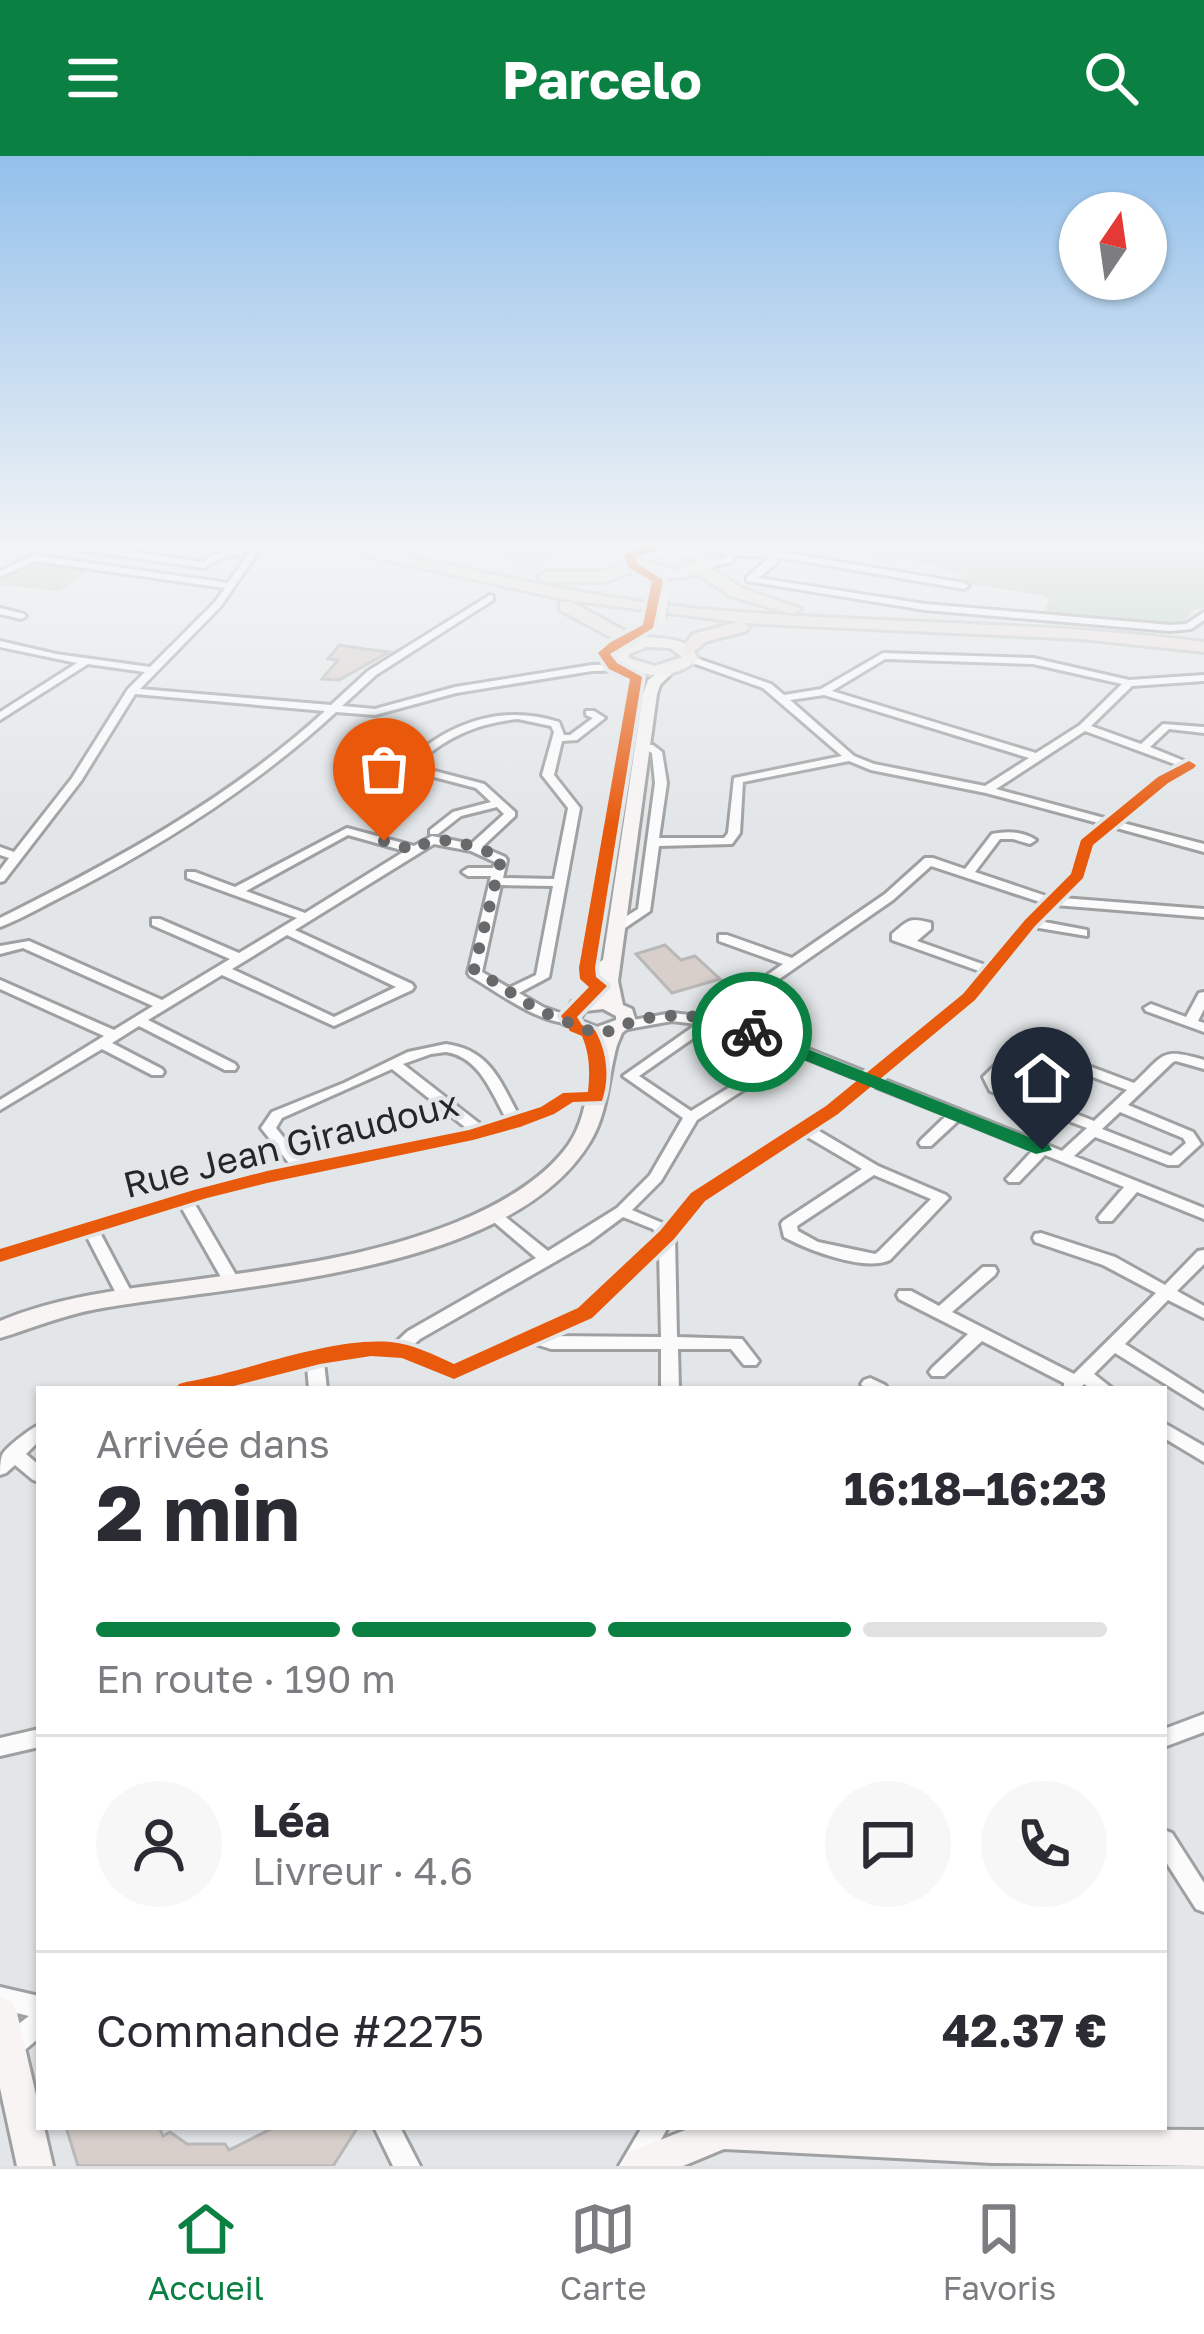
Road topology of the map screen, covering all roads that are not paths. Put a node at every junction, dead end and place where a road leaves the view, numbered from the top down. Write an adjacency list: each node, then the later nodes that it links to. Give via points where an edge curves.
1 (180, 640): 15 (street)
2 (422, 640): 23 (street)
3 (626, 640): 10 (highway)
4 (639, 640): 10 (main road)
5 (669, 640): 11 (main road)
6 (697, 640): 11 (highway)
7 (1163, 640): 8 (highway)
8 (1204, 643)
9 (0, 644): 12 (street)
10 (630, 648): 11 (main road); 13 (main road); 16 (street)
11 (684, 652): 14 (main road); 19 (street)
12 (86, 662): 15 (street); 25 (street)
13 (637, 668): 14 (main road); 16 (street); 72 (main road, via 646,682 604,960 599,986)
14 (670, 669): 19 (street); 32 (main road, via 653,682)
15 (152, 670): 20 (street)
16 (543, 675): 23 (street, via 382,711)
17 (1204, 677): 18 (street)
18 (1130, 683): 21 (street, via 1033,662 884,656); 26 (street)
19 (772, 690): 22 (street)
20 (132, 691): 23 (street); 43 (street)
21 (824, 692): 22 (street); 30 (street)
22 (785, 698): 31 (street)
23 (331, 710): 55 (street, via 222,799)
24 (590, 713): 28 (street, via 600,718 573,738)
25 (0, 717)
26 (1084, 728): 29 (street); 30 (street)
27 (1204, 730): 29 (street, via 1167,726)
28 (557, 738): 34 (street, via 555,724 545,720 485,722 443,737 412,763 480,786); 49 (street, via 548,775 574,808)
29 (1144, 747): 35 (street, via 1189,765)
30 (1036, 757): 33 (street)
31 (850, 758): 33 (street); 38 (street, via 738,780 728,842)
32 (648, 776): 38 (street); 57 (main road)
33 (987, 790): 35 (street)
34 (501, 803): 36 (street, via 458,814); 39 (street, via 509,820)
35 (1111, 826): 40 (street); 51 (street, via 1086,843 1078,875)
36 (434, 832)
37 (1030, 840): 45 (street, via 996,836)
38 (653, 842): 57 (street, via 644,911)
39 (474, 848): 42 (street, via 438,839); 47 (street, via 501,860)
40 (1204, 848)
41 (0, 850): 43 (street)
42 (414, 850): 50 (street, via 346,831); 53 (street)
43 (18, 857): 48 (street)
44 (468, 872): 47 (street)
45 (968, 874): 51 (street); 64 (street, via 929,861)
46 (191, 875): 50 (street)
47 (496, 877): 49 (street); 68 (street, via 474,969)
48 (0, 878)
49 (560, 883): 68 (street, via 542,977)
50 (236, 891): 53 (street)
51 (1049, 901): 52 (street); 56 (street)
52 (1204, 913)
53 (306, 917): 58 (street)
54 (156, 922): 63 (street)
55 (0, 923)
56 (1030, 923): 59 (street); 66 (street)
57 (618, 927): 73 (main road, via 609,981)
58 (286, 930): 63 (street); 65 (street, via 407,987 334,1022)
59 (1083, 933)
60 (723, 938): 64 (street)
61 (908, 942): 66 (street)
62 (0, 950): 70 (street, via 24,944)
63 (239, 958): 65 (street)
64 (792, 963): 74 (street)
65 (221, 969): 70 (street)
66 (991, 971): 85 (street)
67 (0, 984): 78 (street)
68 (509, 993): 72 (street, via 538,1010)
69 (1204, 995): 76 (street)
70 (160, 1005): 75 (street)
71 (1151, 1008): 76 (street)
72 (578, 1010): 73 (main road); 77 (main road)
73 (618, 1018): 74 (street); 77 (main road); 79 (main road)
74 (717, 1019): 85 (street); 91 (street, via 630,1076)
75 (136, 1020): 78 (street); 82 (street)
76 (1197, 1026)
77 (590, 1033): 79 (main road)
78 (107, 1039): 83 (street); 88 (street)
79 (600, 1063): 87 (main road)
80 (396, 1065): 92 (street, via 429,1050 469,1053); 95 (street); 100 (street, via 277,1115 268,1128)
81 (1204, 1065): 86 (street, via 1176,1056)
82 (230, 1067)
83 (157, 1072)
84 (766, 1072): 91 (street)
85 (869, 1080): 90 (street); 93 (street)
86 (1136, 1089): 89 (street); 94 (street, via 1033,1050 1018,1051 990,1077 995,1088)
87 (596, 1097): 92 (street, Rue Jean Giraudoux, via 569,1097); 105 (main road, via 570,1153)
88 (0, 1106)
89 (1118, 1106): 94 (street); 94 (street, via 1194,1144 1174,1162)
90 (956, 1115): 96 (street); 97 (street)
91 (691, 1117): 104 (street, via 656,1178)
92 (515, 1121): 95 (street, Rue Jean Giraudoux)
93 (805, 1129): 99 (street); 109 (street, via 698,1197)
94 (1094, 1129): 98 (street)
95 (480, 1131): 100 (street, Rue Jean Giraudoux)
96 (926, 1143)
97 (1042, 1150): 98 (street); 101 (street)
98 (1064, 1158): 102 (street)
99 (873, 1168): 99 (street, via 789,1224 790,1233 813,1246 884,1256 941,1198)
100 (302, 1170): 103 (street, Rue Jean Giraudoux)
101 (1014, 1180)
102 (1134, 1186): 106 (street); 107 (street)
103 (185, 1200): 108 (street, Rue Jean Giraudoux); 117 (street)
104 (622, 1210): 109 (street); 113 (street)
105 (493, 1214): 113 (street); 117 (main road, via 365,1261)
106 (1204, 1214)
107 (1106, 1218)
108 (91, 1230): 112 (street, Rue Jean Giraudoux); 120 (street)
109 (667, 1235): 114 (street); 115 (street)
110 (1041, 1238): 118 (street)
111 (1204, 1255): 118 (street)
112 (0, 1256)
113 (546, 1258): 128 (street)
114 (668, 1265): 115 (street); 127 (street)
115 (632, 1268): 125 (street, via 585,1313)
116 (989, 1271): 121 (street)
117 (232, 1282): 120 (main road)
118 (1167, 1290): 122 (street); 126 (street)
119 (905, 1294): 121 (street)
120 (126, 1297): 123 (main road)
121 (941, 1313): 124 (street)
122 (1204, 1313)
123 (0, 1330)
124 (980, 1334): 131 (street); 133 (street)
125 (533, 1339): 127 (street); 132 (street)
126 (1114, 1344): 133 (street); 137 (street)
127 (670, 1345): 129 (street, via 736,1343); 136 (street)
128 (398, 1349): 130 (street); 132 (street)
129 (750, 1361)
130 (315, 1362): 134 (street); 135 (street)
131 (938, 1372)
132 (458, 1381)
133 (1076, 1382)
134 (235, 1386)
135 (318, 1386)
136 (670, 1386)
137 (1204, 1402)
138 (1167, 1431): 140 (street)
139 (36, 1434): 141 (street)
140 (1204, 1455)
141 (7, 1460): 142 (street)
142 (36, 1474)
143 (1204, 1723): 144 (street)
144 (1167, 1737)
145 (36, 1739): 146 (street)
146 (0, 1747)
147 (1167, 1845): 148 (street)
148 (1204, 1902)
149 (0, 1998): 150 (street)
150 (36, 2006)
151 (36, 2024): 152 (street)
152 (6, 2030): 157 (main road)
153 (388, 2130): 158 (street)
154 (654, 2130): 159 (street)
155 (720, 2130): 156 (main road); 159 (main road)
156 (1204, 2147)
157 (35, 2166)
158 (407, 2166)
159 (636, 2166)

